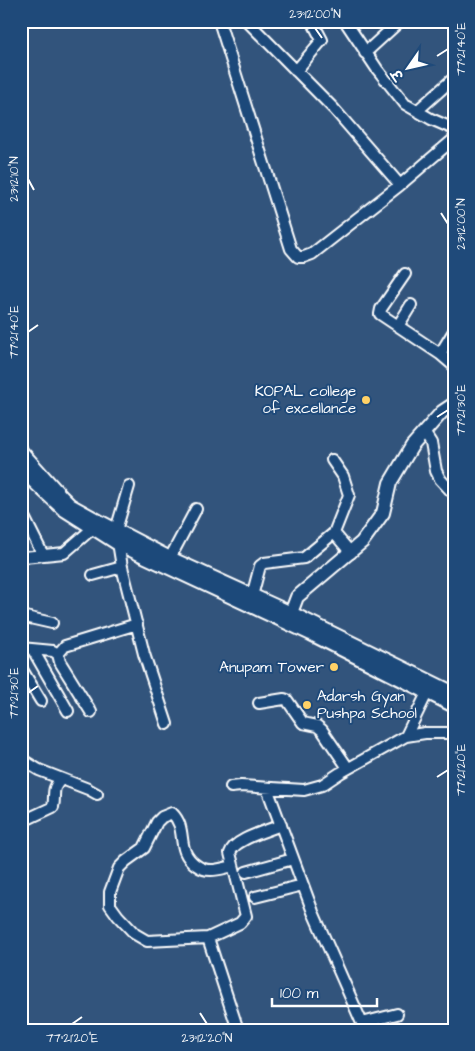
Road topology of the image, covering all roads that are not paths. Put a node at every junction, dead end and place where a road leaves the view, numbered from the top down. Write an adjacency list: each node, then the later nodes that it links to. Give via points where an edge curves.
1 (219, 21): 12 (street, via 291,248 298,257 312,254)
2 (247, 21): 7 (street)
3 (312, 21): 7 (street, via 321,36 321,43)
4 (345, 21): 6 (street)
5 (400, 21): 6 (street)
6 (365, 53): 9 (street, via 400,98)
7 (296, 71): 12 (street)
8 (454, 78): 9 (street)
9 (417, 112): 10 (street)
10 (454, 129)
11 (454, 139): 12 (street)
12 (400, 185)
13 (405, 274): 15 (street, via 379,312)
14 (411, 305): 15 (street)
15 (398, 326): 17 (street)
16 (454, 331): 17 (street)
17 (440, 354): 18 (street)
18 (454, 366)
19 (454, 404): 20 (main road)
20 (424, 432): 25 (street, via 431,443 436,471); 32 (main road, via 390,483 383,513)
21 (21, 451): 29 (main road, via 70,504)
22 (332, 460): 30 (street, via 343,476 349,495)
23 (21, 466): 28 (main road, via 63,509)
24 (129, 486): 29 (street)
25 (454, 494)
26 (196, 509): 35 (street)
27 (21, 510): 33 (street)
28 (93, 528): 31 (main road); 33 (street, via 64,553)
29 (116, 530): 31 (street); 35 (main road)
30 (334, 533): 32 (street); 38 (street, via 304,558 264,562)
31 (118, 544): 36 (street); 47 (main road)
32 (351, 553): 39 (main road, via 297,597)
33 (43, 555): 34 (street)
34 (21, 558)
35 (170, 558): 38 (main road)
36 (122, 567): 37 (street); 42 (street)
37 (93, 575)
38 (252, 596): 39 (main road)
39 (291, 613): 47 (main road)
40 (21, 616): 41 (street)
41 (52, 623)
42 (137, 624): 45 (street, via 65,646); 56 (street)
43 (21, 648): 44 (street)
44 (33, 650): 45 (street); 54 (street)
45 (58, 654): 55 (street)
46 (21, 668): 51 (street)
47 (394, 670): 48 (main road)
48 (417, 681): 49 (main road); 50 (main road)
49 (427, 693): 53 (main road); 58 (street)
50 (454, 693)
51 (41, 701)
52 (259, 703): 60 (street, via 287,700 303,723 322,730)
53 (454, 706)
54 (68, 711)
55 (91, 712)
56 (167, 724)
57 (454, 733): 58 (street)
58 (406, 736): 60 (street)
59 (21, 759): 61 (street)
60 (348, 768): 63 (street, via 322,785 304,790)
61 (62, 778): 64 (street); 65 (street, via 54,789 53,807)
62 (231, 786): 63 (street)
63 (267, 788): 66 (street)
64 (97, 794)
65 (21, 822)
66 (281, 826): 67 (street); 68 (street, via 234,844 230,853)
67 (293, 859): 69 (street); 70 (street)
68 (233, 866): 72 (street, via 246,916 240,923); 72 (street, via 205,870 185,856 180,826 172,813 157,822 144,848 119,868 110,892 110,905 118,916 135,934 147,941)
69 (246, 872)
70 (303, 885): 71 (street); 74 (street)
71 (255, 897)
72 (208, 938): 75 (street)
73 (397, 1014): 74 (street)
74 (364, 1026)
75 (238, 1030)

